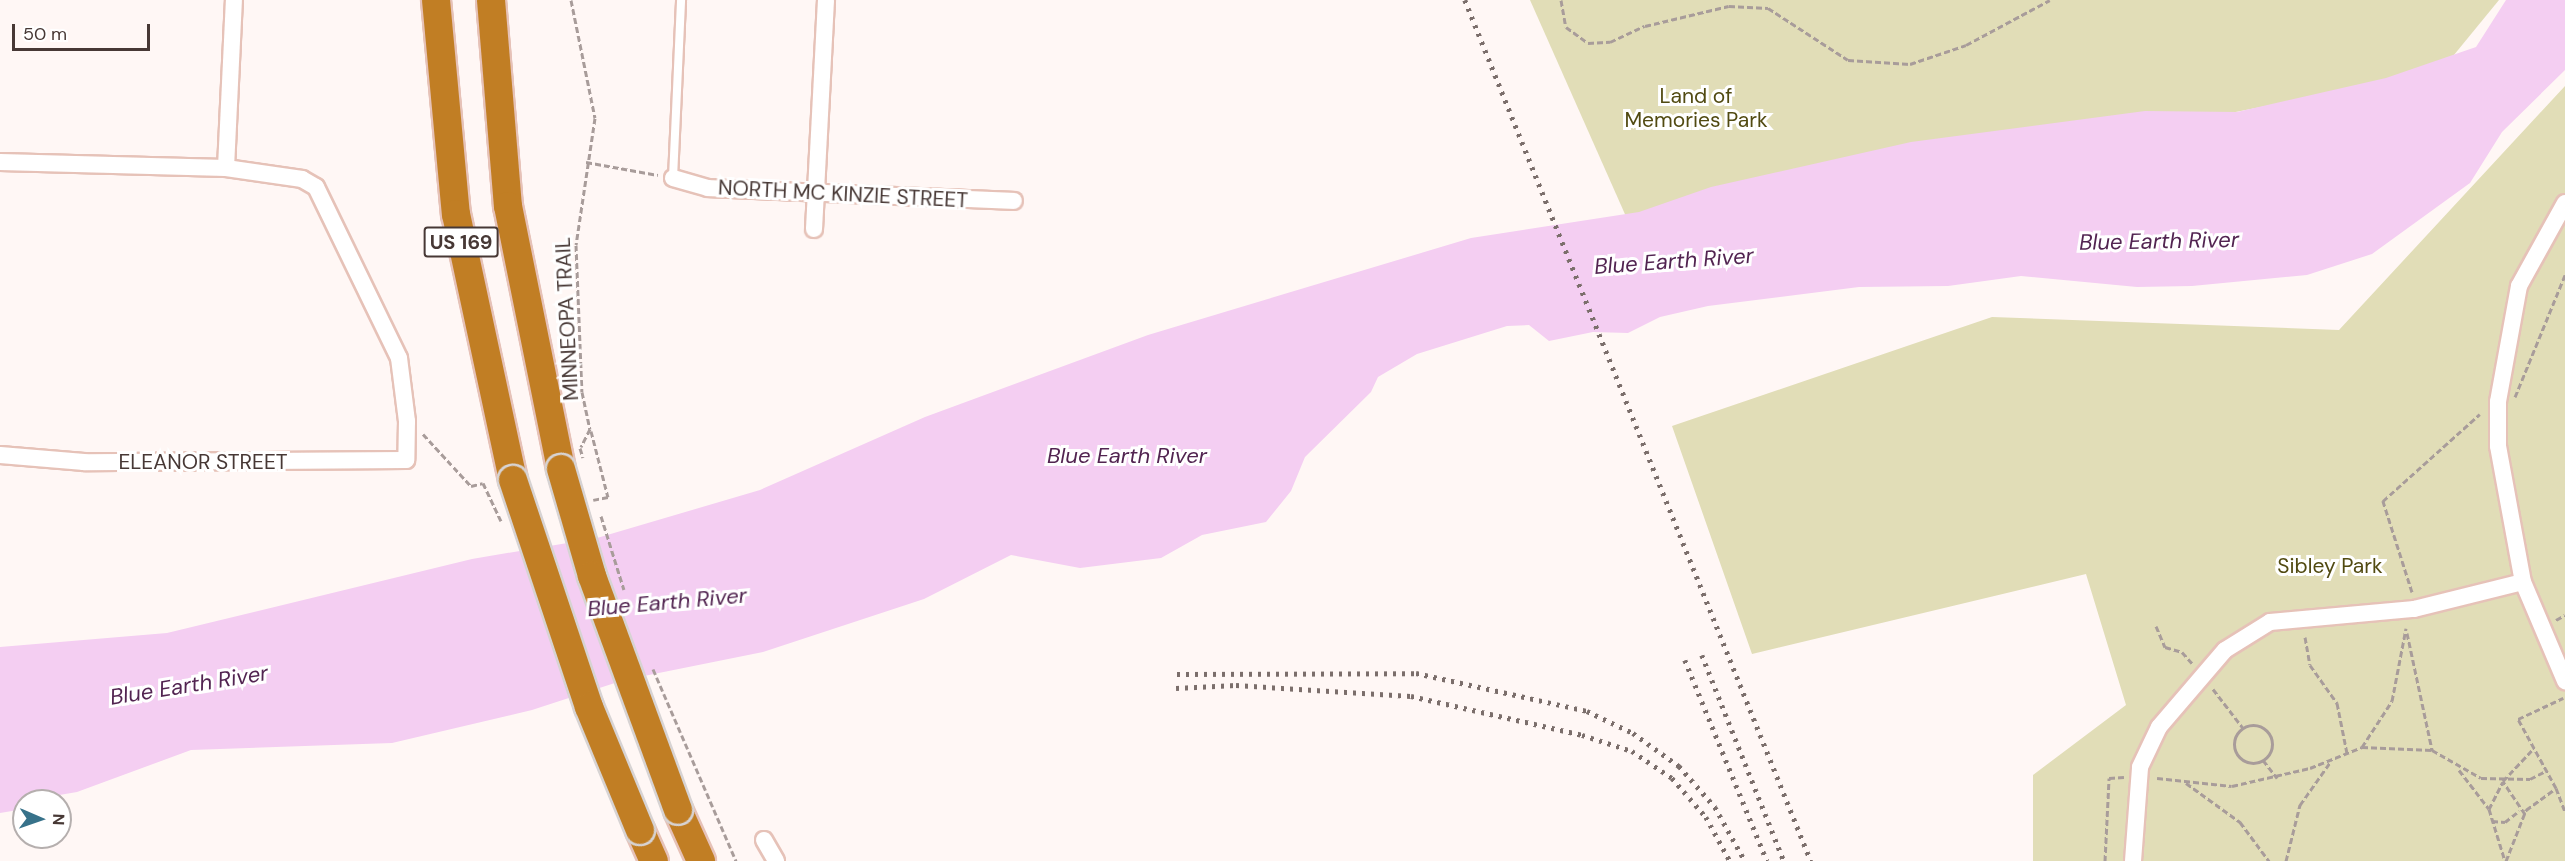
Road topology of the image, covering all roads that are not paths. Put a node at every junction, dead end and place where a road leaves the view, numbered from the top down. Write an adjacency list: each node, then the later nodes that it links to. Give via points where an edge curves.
1 (234, 0): 7 (street)
2 (436, 0): 17 (highway, US 169, bridge, via 456,214 513,480 585,696)
3 (491, 0): 18 (highway, US 169, bridge, via 508,206 576,463 599,597 678,810)
4 (681, 0): 8 (lane)
5 (826, 0): 9 (street)
6 (0, 162): 7 (street)
7 (226, 168): 13 (street, ELEANOR STREET, via 302,179 325,199 399,358 406,389 406,460 84,462)
8 (673, 178): 9 (street, NORTH MC KINZIE STREET, via 708,188)
9 (817, 194): 10 (street, NORTH MC KINZIE STREET); 12 (street)
10 (1014, 201)
11 (2565, 203): 14 (street, via 2519,286 2498,402 2498,446)
12 (814, 229)
13 (0, 455)
14 (2523, 582): 15 (street); 20 (street, via 2414,609 2270,622 2225,650 2159,728 2138,775)
15 (2565, 681)
16 (764, 840): 19 (street)
17 (654, 861)
18 (701, 861)
19 (776, 861)
20 (2133, 861)

